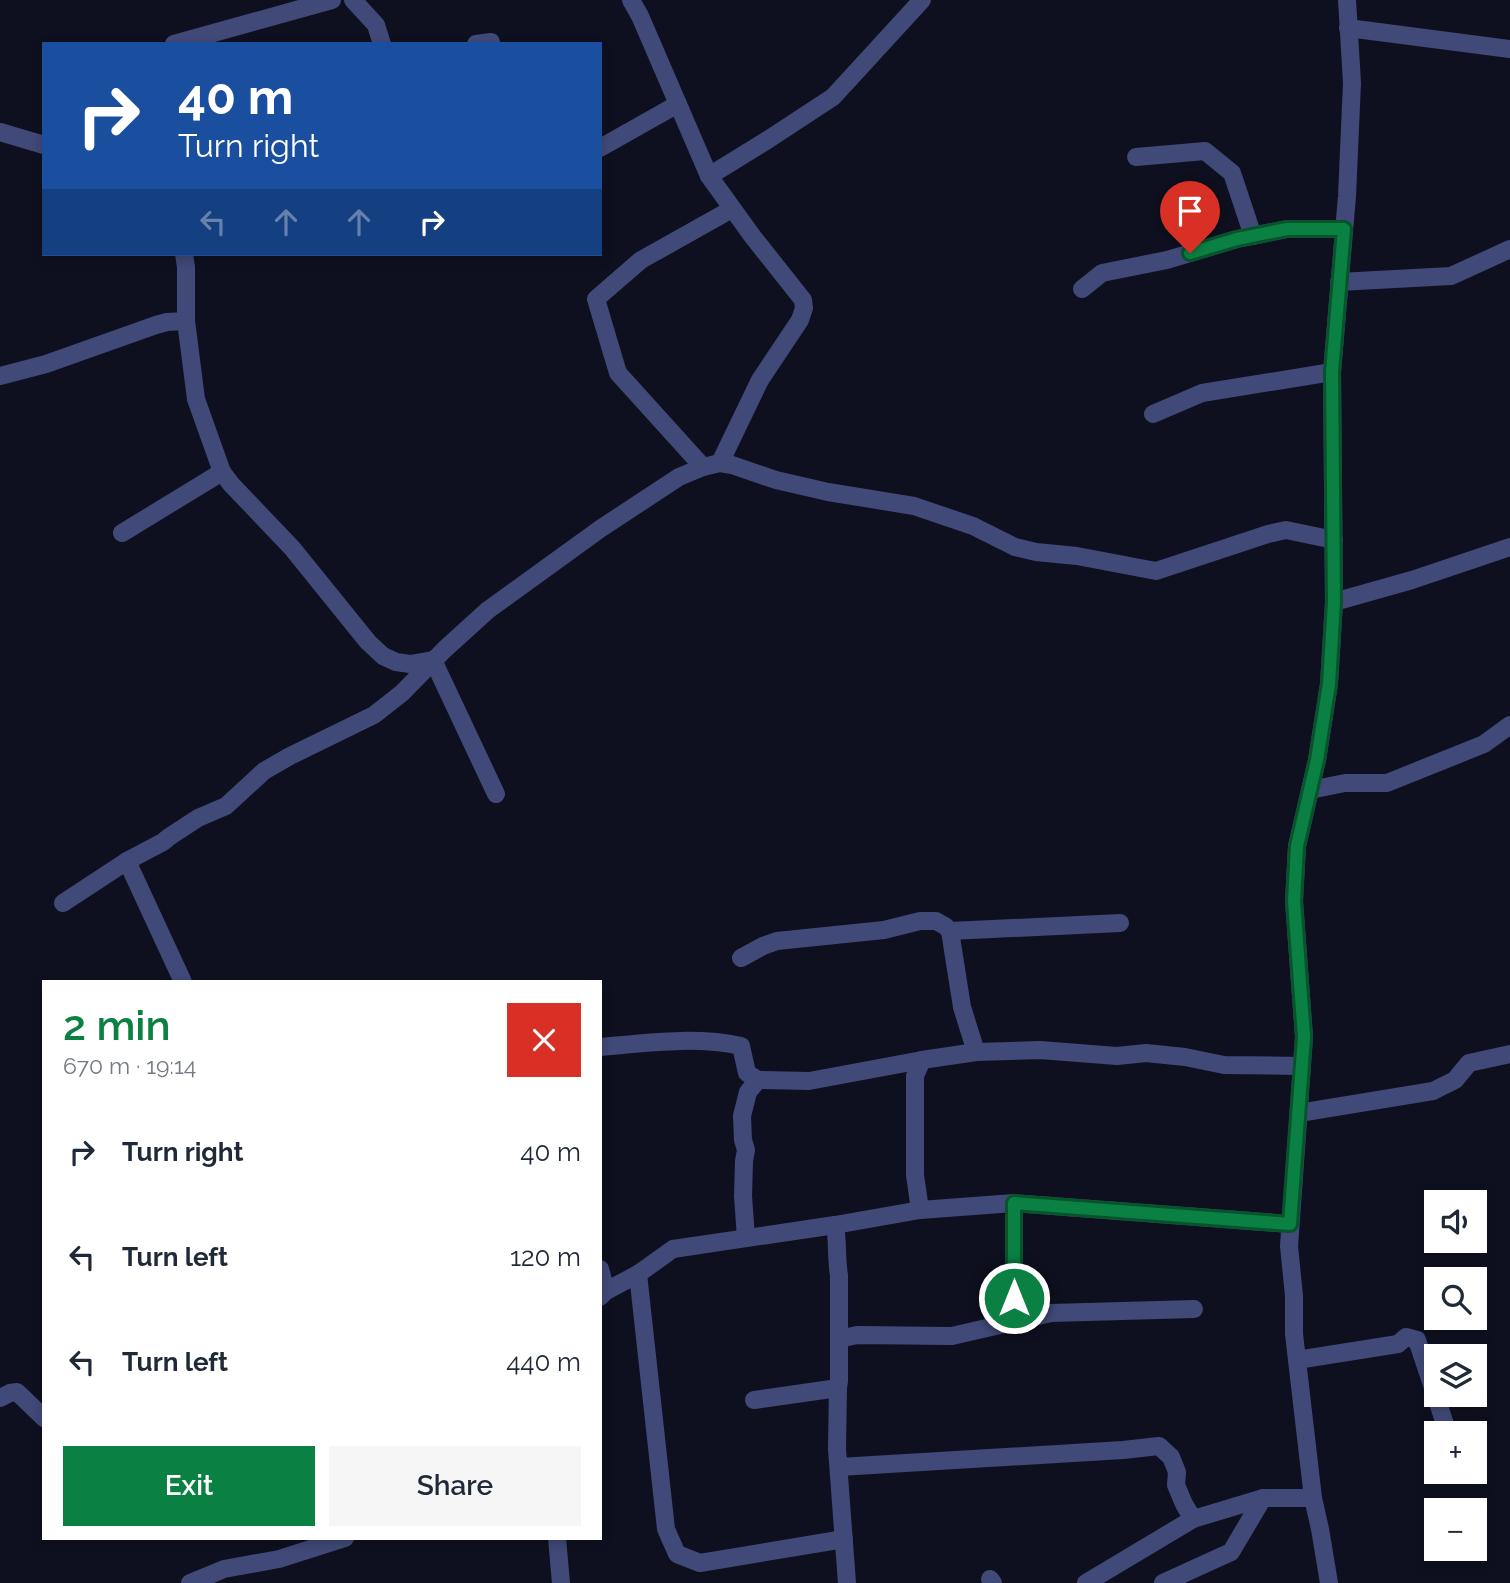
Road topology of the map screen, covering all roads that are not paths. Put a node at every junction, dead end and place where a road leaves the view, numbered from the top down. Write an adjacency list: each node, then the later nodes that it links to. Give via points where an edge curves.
1 (331, 0): 7 (street)
2 (353, 0): 8 (street, via 376,25)
3 (631, 0): 10 (street)
4 (922, 0): 15 (street, via 833,97)
5 (1347, 0): 6 (street)
6 (1348, 28): 9 (street); 17 (street, via 1352,83)
7 (181, 42)
8 (381, 42)
9 (1510, 50)
10 (678, 104): 13 (street); 15 (street)
11 (0, 132): 12 (street)
12 (42, 144)
13 (602, 147)
14 (1136, 157): 18 (street, via 1205,151 1232,173)
15 (709, 176): 16 (street)
16 (732, 209): 27 (street, via 803,300 804,308); 27 (street, via 641,260 596,299 618,373)
17 (1344, 229): 18 (street, via 1287,229); 21 (street)
18 (1253, 236): 22 (street, via 1102,273)
19 (1510, 249): 21 (street, via 1451,276)
20 (184, 256): 23 (street)
21 (1339, 282): 24 (street)
22 (1082, 289)
23 (186, 321): 25 (street, via 156,325); 28 (street, via 196,399)
24 (1332, 372): 26 (street, via 1202,393); 30 (street)
25 (0, 376)
26 (1153, 414)
27 (711, 465): 30 (street, via 732,465 828,492 914,506 1026,550 1156,571 1286,530); 33 (street, via 679,477 600,529 488,610)
28 (222, 472): 29 (street); 33 (street, via 383,656 410,664)
29 (122, 533)
30 (1334, 540): 32 (street)
31 (1510, 547): 32 (street)
32 (1334, 602): 35 (street, via 1329,684)
33 (433, 660): 36 (street); 37 (street, via 374,715 264,771 226,806)
34 (1510, 725): 35 (street, via 1484,744 1387,783 1345,783)
35 (1310, 790): 47 (street, via 1297,846 1294,901)
36 (496, 794)
37 (127, 861): 38 (street); 42 (street)
38 (62, 903)
39 (1120, 923): 40 (street)
40 (950, 931): 41 (street, via 936,921 920,921 884,930 777,941); 44 (street, via 962,1007)
41 (741, 958)
42 (182, 980)
43 (602, 1047): 48 (street, via 719,1041 741,1046 747,1073)
44 (976, 1052): 46 (street); 47 (street, via 1146,1053 1224,1065)
45 (1510, 1054): 49 (street, via 1469,1063 1455,1080 1433,1091)
46 (922, 1060): 48 (street, via 809,1081); 51 (street, via 915,1076 915,1175)
47 (1302, 1066): 49 (street)
48 (758, 1080): 54 (street, via 748,1092 742,1116)
49 (1299, 1113): 52 (street)
50 (1014, 1203): 51 (street); 52 (street); 58 (street)
51 (920, 1210): 53 (street)
52 (1290, 1224): 60 (street)
53 (835, 1225): 54 (street); 59 (street)
54 (746, 1238): 55 (street, via 673,1249)
55 (638, 1274): 56 (street); 70 (street, via 666,1529 677,1553 701,1563)
56 (603, 1294)
57 (1194, 1309): 58 (street, via 1051,1313)
58 (1014, 1321): 59 (street, via 952,1336 857,1335)
59 (839, 1339): 61 (street)
60 (1297, 1360): 65 (street, via 1398,1344 1406,1337 1417,1340); 68 (street)
61 (838, 1385): 63 (street, via 833,1390); 66 (street)
62 (0, 1398): 64 (street, via 18,1392)
63 (754, 1400)
64 (42, 1416)
65 (1444, 1421)
66 (839, 1467): 69 (street, via 1159,1446 1171,1457 1176,1485); 70 (street)
67 (1262, 1498): 68 (street); 69 (street); 77 (street, via 1231,1552)
68 (1313, 1498): 78 (street)
69 (1193, 1519): 76 (street)
70 (844, 1539): 75 (street)
71 (339, 1540): 73 (street, via 279,1559 224,1569)
72 (557, 1540): 74 (street)
73 (190, 1583)
74 (561, 1583)
75 (848, 1583)
76 (1086, 1583)
77 (1163, 1583)
78 (1329, 1583)

